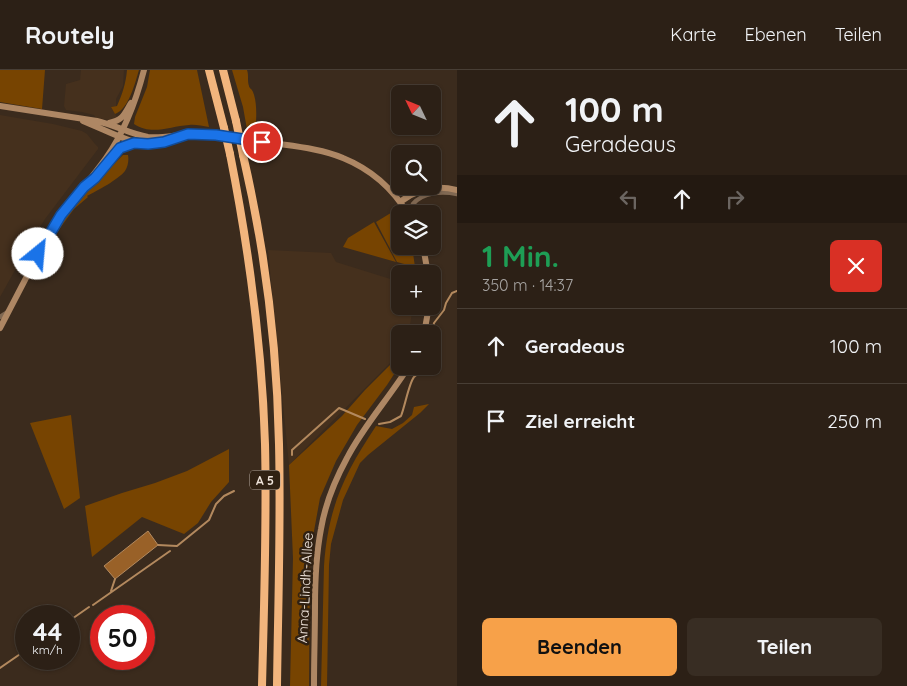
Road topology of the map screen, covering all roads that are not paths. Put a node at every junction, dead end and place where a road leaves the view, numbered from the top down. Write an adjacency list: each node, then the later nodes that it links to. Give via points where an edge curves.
1 (144, 70): 4 (main road)
2 (209, 70): 22 (highway, A 5, bridge, via 242,220 262,379 265,443)
3 (223, 70): 23 (highway, A 5, bridge, via 259,234 276,378 280,513)
4 (139, 88): 7 (main road, via 123,117); 8 (main road)
5 (0, 106): 6 (main road)
6 (79, 119): 7 (main road); 10 (main road)
7 (107, 124): 8 (main road)
8 (123, 130): 9 (main road, via 149,137); 10 (main road)
9 (188, 134): 11 (main road, via 164,142); 15 (main road, via 216,135 329,153 374,176)
10 (119, 138): 11 (main road); 12 (main road)
11 (134, 143): 12 (main road, via 120,148)
12 (84, 187): 18 (main road, via 52,228)
13 (457, 190): 15 (main road, via 428,189)
14 (457, 194): 17 (street, via 428,195)
15 (400, 202): 16 (main road)
16 (402, 205)
17 (412, 205)
18 (9, 312): 19 (street); 20 (main road)
19 (0, 317)
20 (0, 328)
21 (404, 375): 24 (main road, Anna-Lindh-Allee, via 347,458 326,509 316,564)
22 (262, 686)
23 (277, 686)
24 (314, 686)

